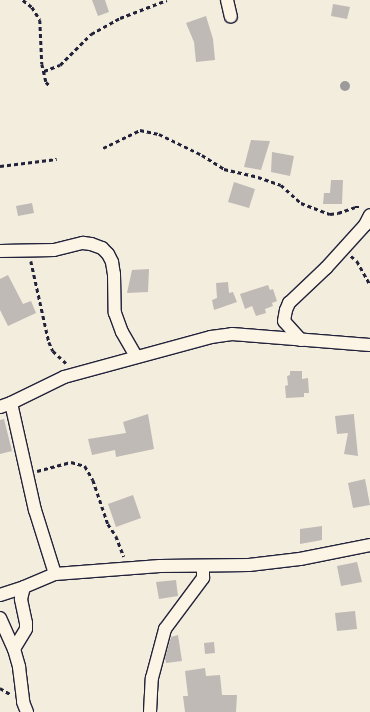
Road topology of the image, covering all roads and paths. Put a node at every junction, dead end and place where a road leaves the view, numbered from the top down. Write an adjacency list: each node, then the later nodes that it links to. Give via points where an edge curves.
1 (23, 0): 5 (path, via 32,6 40,20)
2 (167, 0): 5 (path, via 120,18 91,34 60,65)
3 (227, 0): 4 (street)
4 (231, 17)
5 (44, 71): 6 (path, via 46,82)
6 (51, 87)
7 (103, 148): 10 (path, via 140,130 159,134 224,169 258,176 281,185 301,203 330,214 338,214 355,207 363,207)
8 (57, 159): 9 (path)
9 (0, 166)
10 (368, 212): 11 (street, via 365,225)
11 (344, 248): 14 (path, via 357,262); 15 (street, via 321,274 298,294 286,310 284,321)
12 (0, 251): 13 (street)
13 (28, 251): 17 (street, via 54,250 83,243 102,248 108,254 114,274 116,313 122,332); 18 (path, via 51,346 64,362)
14 (370, 284)
15 (301, 340): 16 (street); 17 (street, via 232,334)
16 (370, 345)
17 (136, 356): 18 (street)
18 (83, 370): 19 (street, via 45,384)
19 (6, 405): 20 (street)
20 (27, 475): 23 (path, via 71,462 85,466); 24 (street)
21 (370, 546): 22 (street, via 300,559 249,565)
22 (203, 566): 23 (street); 30 (street, via 203,578 165,629 152,678)
23 (128, 569): 24 (street)
24 (55, 574): 25 (street)
25 (24, 587): 26 (street); 28 (street, via 21,599 26,629)
26 (0, 594)
27 (0, 618): 28 (street)
28 (14, 649): 29 (street)
29 (27, 712)
30 (150, 712)

